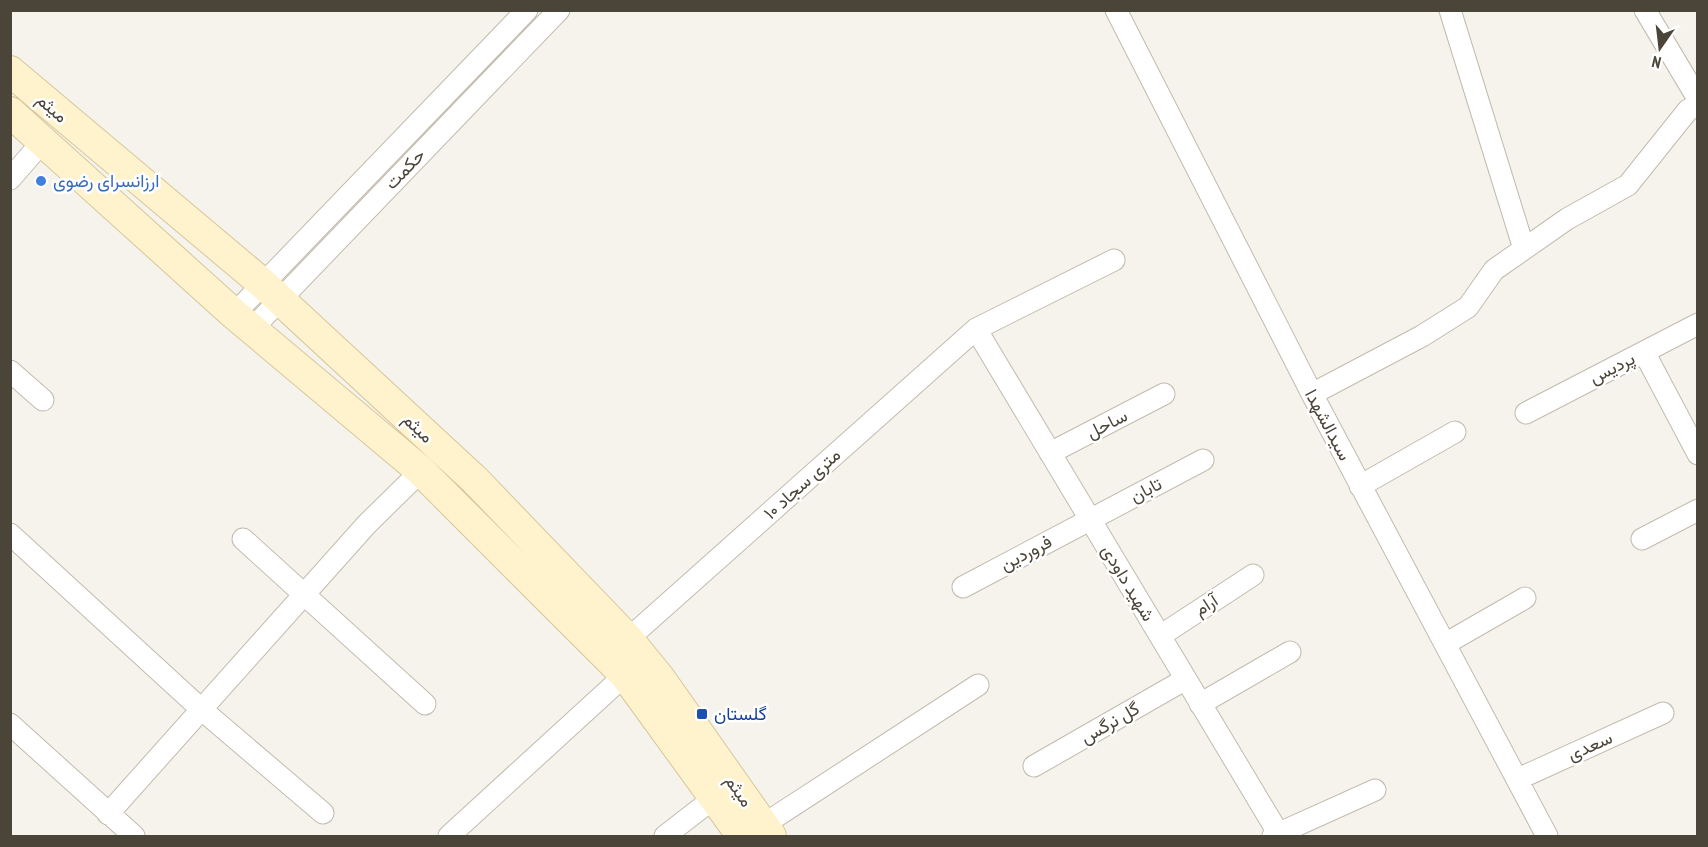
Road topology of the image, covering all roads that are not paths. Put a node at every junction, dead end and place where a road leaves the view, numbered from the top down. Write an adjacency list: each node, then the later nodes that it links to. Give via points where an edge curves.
1 (527, 10): 14 (street, حکمت)
2 (559, 10): 14 (street, حکمت)
3 (1116, 10): 21 (street, سیدالشهدا)
4 (1450, 10): 12 (street)
5 (1645, 10): 7 (street)
6 (10, 71): 14 (main road, میثم)
7 (1698, 99)
8 (1698, 105): 12 (street, via 1688,110 1628,185 1567,219)
9 (10, 112): 10 (main road, میثم)
10 (43, 141): 11 (street); 15 (main road, میثم)
11 (10, 179)
12 (1524, 249): 21 (street, via 1494,270 1468,307)
13 (1114, 260): 17 (street, ۱۰ متری سجاد)
14 (270, 291): 15 (street, حکمت); 40 (main road, میثم, via 475,480)
15 (243, 321): 28 (main road, میثم)
16 (1698, 324): 18 (street, پردیس)
17 (976, 329): 25 (street, شهید داودی); 40 (street, ۱۰ متری سجاد)
18 (1644, 352): 23 (street, پردیس); 26 (street)
19 (10, 371): 22 (street)
20 (1164, 394): 25 (street, ساحل)
21 (1312, 394): 29 (street, سیدالشهدا)
22 (43, 400)
23 (1526, 413)
24 (1455, 432): 29 (street)
25 (1050, 453): 31 (street, شهید داودی)
26 (1698, 454)
27 (1203, 460): 31 (street, تابان)
28 (422, 471): 37 (street); 43 (main road, میثم)
29 (1360, 486): 41 (street, سیدالشهدا)
30 (1698, 510): 34 (street)
31 (1090, 520): 36 (street, فروردین); 39 (street, شهید داودی)
32 (10, 534): 48 (street)
33 (243, 539): 37 (street)
34 (1642, 539)
35 (1253, 575): 39 (street, آرام)
36 (963, 587)
37 (303, 595): 46 (street); 48 (street)
38 (1526, 598): 41 (street)
39 (1160, 636): 44 (street, شهید داودی)
40 (627, 639): 57 (main road, میثم, via 659,677)
41 (1445, 644): 52 (street, سیدالشهدا)
42 (1290, 652): 47 (street)
43 (625, 675): 54 (main road, میثم); 60 (street)
44 (1186, 680): 47 (street, شهید داودی); 51 (street, گل نرگس)
45 (978, 685): 57 (street)
46 (425, 704)
47 (1200, 704): 58 (street, شهید داودی)
48 (201, 709): 55 (street); 56 (street)
49 (1663, 713): 52 (street, سعدی)
50 (10, 724): 56 (street)
51 (1034, 766)
52 (1518, 779): 62 (street, سیدالشهدا)
53 (1375, 790): 58 (street)
54 (714, 798): 57 (main road, میثم); 61 (street)
55 (323, 813)
56 (108, 814): 59 (street)
57 (758, 833)
58 (1277, 836)
59 (134, 837)
60 (449, 837)
61 (665, 837)
62 (1546, 837)

